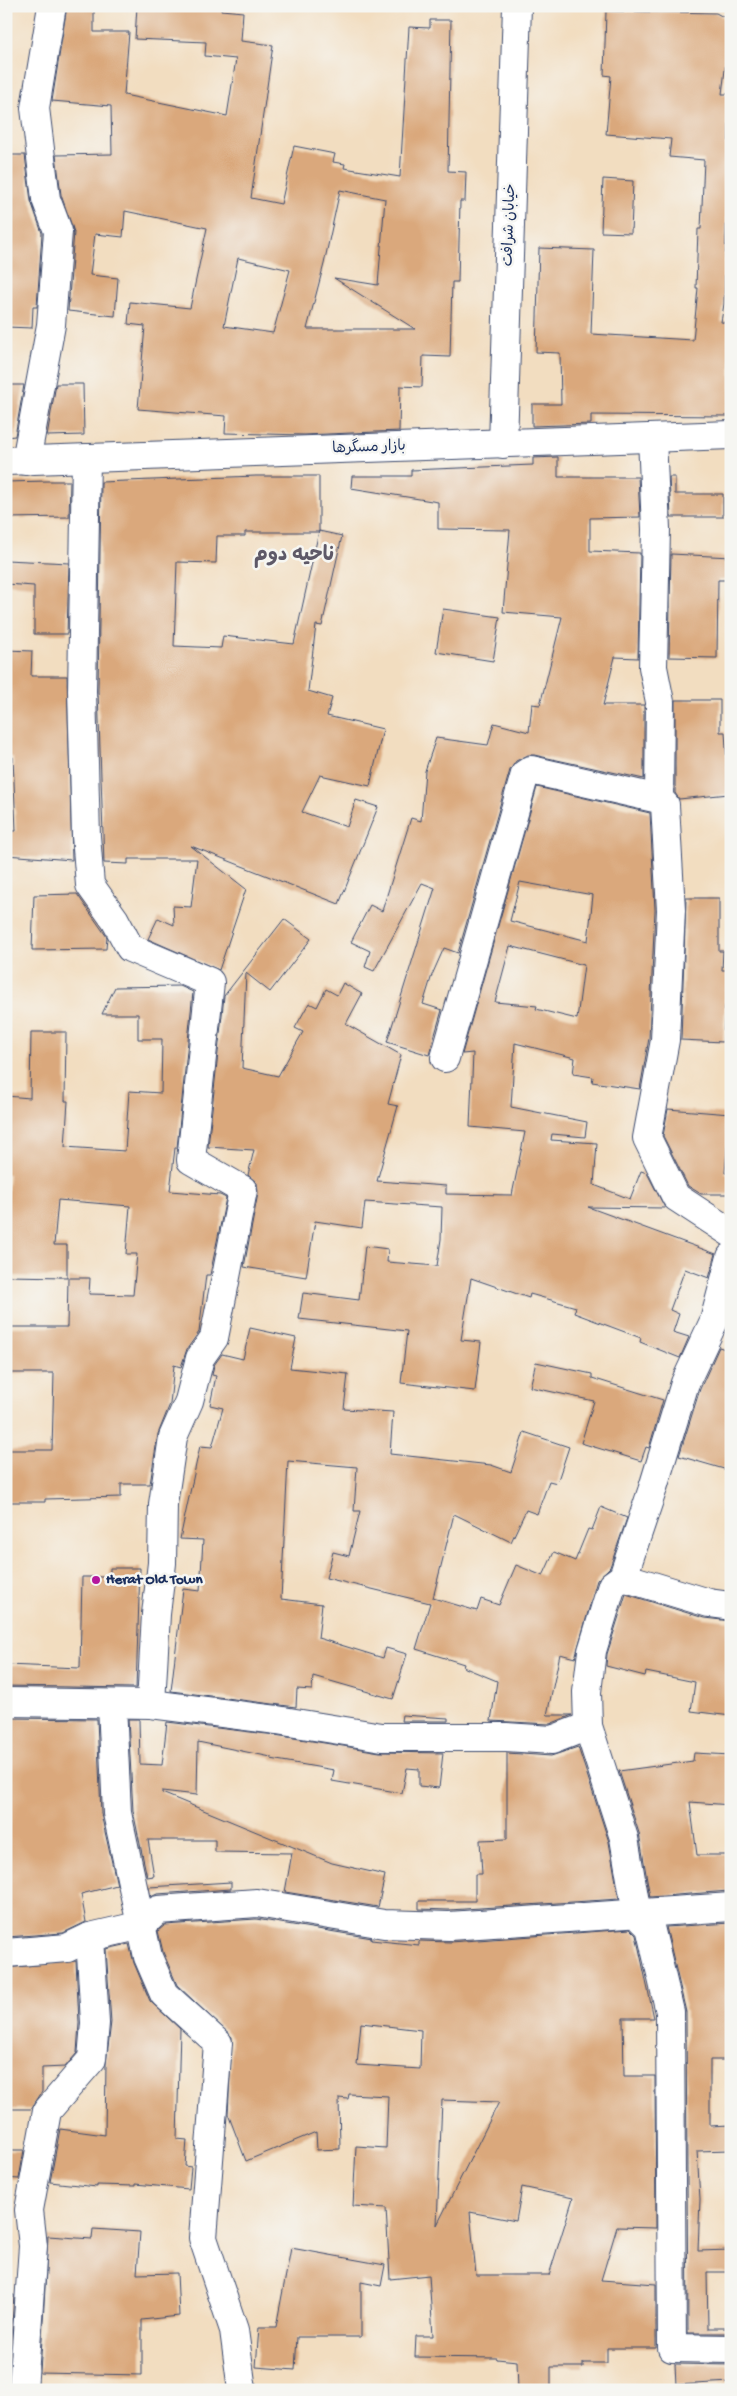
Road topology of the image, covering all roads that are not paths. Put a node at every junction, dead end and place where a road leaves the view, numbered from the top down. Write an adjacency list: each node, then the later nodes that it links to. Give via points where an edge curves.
1 (52, 6): 7 (street, via 35,108 46,199 58,231 51,325)
2 (517, 6): 5 (street, خیابان شرافت)
3 (731, 435): 4 (street, بازار مسگرها)
4 (652, 438): 5 (street, بازار مسگرها); 8 (street, via 656,529 653,667 660,702)
5 (503, 444): 6 (street, بازار مسگرها)
6 (86, 458): 7 (street, بازار مسگرها); 15 (street, via 82,691 90,885 130,948 210,982 191,1160 243,1190 214,1338 200,1358 189,1402 173,1437 163,1504 162,1563)
7 (16, 461)
8 (659, 799): 9 (street, via 531,770 525,774); 10 (street, via 665,805 671,910 665,1040 647,1138 676,1197)
9 (445, 1058)
10 (731, 1233)
11 (731, 1257): 12 (street, via 714,1321 685,1383)
12 (623, 1577): 13 (street, via 709,1604); 17 (street, via 612,1585 592,1650 586,1692)
13 (731, 1606)
14 (6, 1702): 16 (street)
15 (151, 1704): 16 (street); 17 (street, via 382,1737 552,1740)
16 (112, 1705): 20 (street, via 117,1813)
17 (588, 1726): 19 (street, via 624,1838)
18 (731, 1907): 19 (street)
19 (637, 1914): 20 (street, via 449,1926 384,1924 257,1903 158,1910); 24 (street, via 650,1927 670,2012 672,2348)
20 (142, 1925): 21 (street); 26 (street, via 148,1957 164,1994 218,2042 203,2238 234,2330)
21 (90, 1937): 22 (street, via 67,1948); 23 (street, via 95,2023 92,2059 47,2111)
22 (6, 1953)
23 (18, 2209): 25 (street, via 33,2246)
24 (731, 2349)
25 (23, 2390)
26 (242, 2390)

